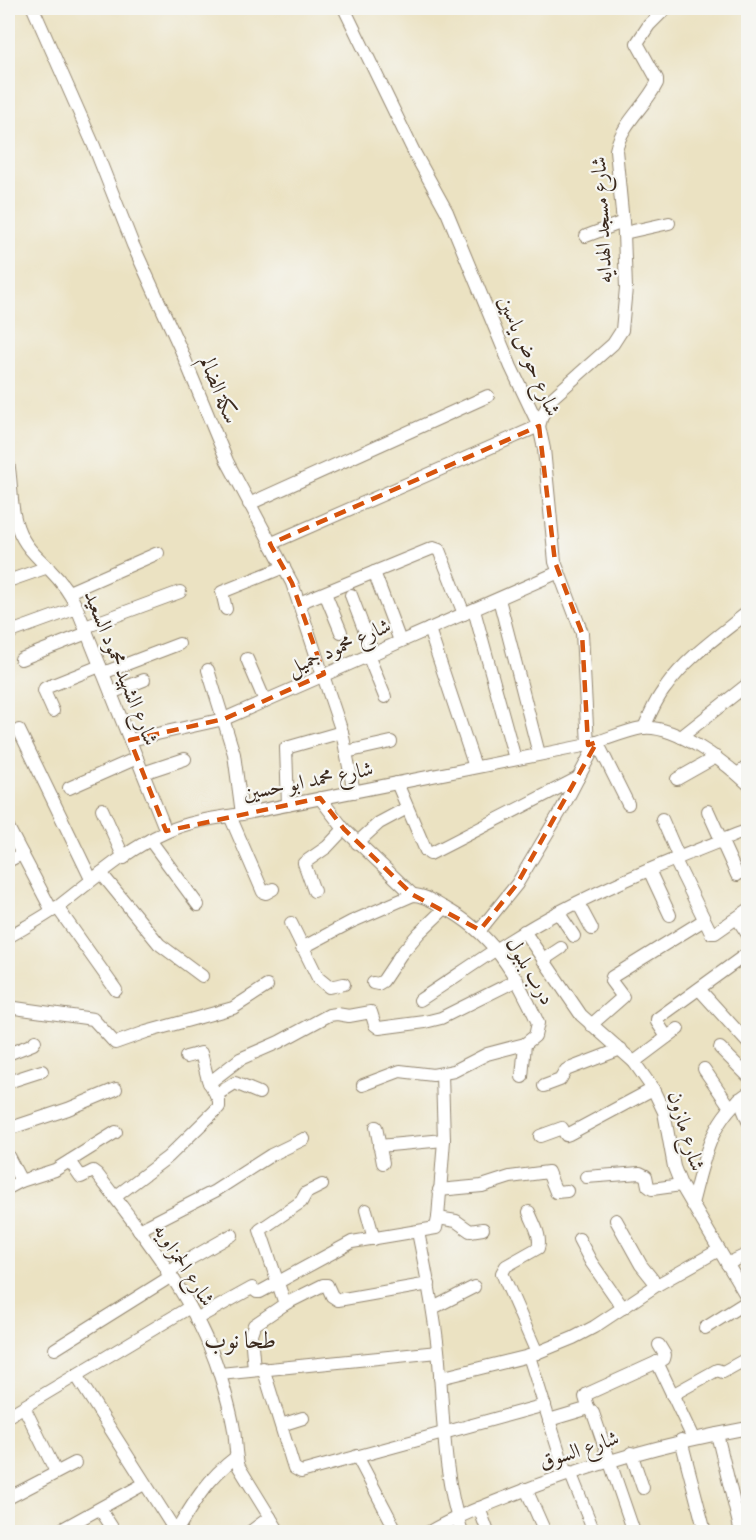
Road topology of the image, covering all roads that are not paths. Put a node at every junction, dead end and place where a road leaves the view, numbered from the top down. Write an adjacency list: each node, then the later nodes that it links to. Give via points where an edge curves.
1 (33, 8): 10 (street, سكة الضالم, via 227,461)
2 (344, 8): 8 (street, شارع حوض ياسين, via 447,212 511,367)
3 (666, 8): 5 (street, شارع مسجد الهدايه, via 637,43 657,83 618,138 616,162)
4 (669, 224): 5 (street)
5 (624, 227): 6 (street); 8 (street, شارع مسجد الهدايه, via 626,288 622,330 613,344 551,399)
6 (586, 236)
7 (488, 396): 10 (street)
8 (540, 426): 11 (street); 16 (street, شارع حوض ياسين)
9 (8, 462): 13 (street, شارع الشهيد محمود السعيد, via 15,523 28,547)
10 (249, 504): 11 (street, سكة الضالم)
11 (270, 544): 14 (street, سكة الضالم)
12 (158, 553): 18 (street)
13 (48, 567): 17 (street); 18 (street, شارع الشهيد محمود السعيد)
14 (284, 567): 23 (street, سكة الضالم); 25 (street, via 222,592)
15 (374, 572): 20 (street); 26 (street, via 436,548); 32 (street)
16 (559, 572): 22 (street, شارع محمود جميل); 53 (street, شارع حوض ياسين, via 582,633)
17 (8, 581)
18 (69, 592): 24 (street, شارع الشهيد محمود السعيد)
19 (180, 592): 29 (street)
20 (325, 592): 23 (street); 30 (street)
21 (351, 595): 34 (street)
22 (499, 599): 26 (street, شارع محمود جميل); 55 (street)
23 (299, 603): 39 (street, سكة الضالم)
24 (77, 608): 29 (street, شارع الشهيد محمود السعيد); 31 (street)
25 (226, 609)
26 (469, 612): 28 (street, شارع محمود جميل); 59 (street)
27 (748, 612): 47 (street, via 680,669 665,687)
28 (429, 629): 32 (street, شارع محمود جميل); 61 (street)
29 (86, 630): 35 (street); 37 (street, شارع الشهيد محمود السعيد)
30 (340, 632)
31 (8, 633)
32 (400, 641): 34 (street, شارع محمود جميل)
33 (179, 644): 37 (street)
34 (370, 654): 39 (street, شارع محمود جميل); 43 (street)
35 (21, 659)
36 (247, 659): 44 (street)
37 (102, 669): 42 (street, شارع الشهيد محمود السعيد); 45 (street, via 45,688)
38 (208, 670): 46 (street)
39 (324, 674): 44 (street, شارع محمود جميل); 49 (street, سكة الضالم)
40 (144, 680): 42 (street)
41 (748, 684): 50 (street)
42 (111, 693): 51 (street, شارع الشهيد محمود السعيد)
43 (385, 697)
44 (265, 700): 46 (street, شارع محمود جميل)
45 (53, 711)
46 (224, 719): 51 (street, شارع محمود جميل); 76 (street, via 234,754)
47 (644, 728): 50 (street); 53 (street, شارع محمد ابو حسين)
48 (19, 730): 91 (street)
49 (342, 732): 54 (street, سكة الضالم); 72 (street, via 286,747)
50 (681, 737): 56 (street)
51 (130, 741): 57 (street, شارع الشهيد محمود السعيد)
52 (391, 742): 54 (street)
53 (592, 743): 55 (street, شارع محمد ابو حسين); 64 (street); 71 (street)
54 (346, 752): 69 (street, سكة الضالم)
55 (539, 754): 59 (street, شارع محمد ابو حسين)
56 (716, 757): 63 (street); 65 (street)
57 (137, 758): 62 (street, شارع الشهيد محمود السعيد); 68 (street)
58 (185, 759): 62 (street)
59 (515, 759): 61 (street, شارع محمد ابو حسين)
60 (748, 766): 63 (street)
61 (475, 767): 66 (street, شارع محمد ابو حسين)
62 (143, 773): 80 (street, شارع الشهيد محمود السعيد)
63 (738, 774): 67 (street)
64 (579, 778): 73 (street, via 430,854); 106 (street, via 513,890)
65 (677, 779)
66 (397, 783): 69 (street, شارع محمد ابو حسين); 73 (street)
67 (748, 784)
68 (69, 788)
69 (354, 792): 70 (street, شارع محمد ابو حسين)
70 (320, 798): 72 (street, شارع محمد ابو حسين); 79 (street)
71 (628, 804)
72 (288, 805): 76 (street, شارع محمد ابو حسين)
73 (407, 808): 84 (street, via 379,823)
74 (102, 809): 86 (street)
75 (708, 811): 83 (street)
76 (236, 815): 80 (street, شارع محمد ابو حسين); 92 (street, via 263,892)
77 (662, 819): 87 (street)
78 (8, 827): 85 (street)
79 (344, 829): 84 (street); 93 (street, via 304,863)
80 (166, 831): 82 (street, شارع محمد ابو حسين)
81 (748, 831): 83 (street)
82 (150, 840): 86 (street, شارع محمد ابو حسين); 96 (street)
83 (722, 841): 87 (street); 90 (street)
84 (357, 843): 94 (street)
85 (22, 854): 88 (street); 98 (street)
86 (124, 858): 91 (street, شارع محمد ابو حسين)
87 (677, 859): 89 (street); 103 (street)
88 (8, 861)
89 (649, 870): 95 (street); 101 (street)
90 (737, 874)
91 (96, 876): 98 (street, شارع محمد ابو حسين); 116 (street, via 159,944)
92 (273, 890)
93 (314, 891)
94 (413, 895): 97 (street, درب بلبول); 111 (street)
95 (578, 903): 100 (street); 105 (street)
96 (198, 905)
97 (445, 908): 106 (street, درب بلبول); 118 (street, via 401,954 383,981)
98 (54, 909): 110 (street, شارع محمد ابو حسين); 122 (street)
99 (748, 910): 102 (street)
100 (558, 912): 107 (street); 109 (street)
101 (670, 915)
102 (737, 918): 103 (street, via 713,933); 108 (street)
103 (704, 920): 125 (street, via 612,976 611,981 623,997)
104 (291, 923): 111 (street)
105 (592, 929)
106 (480, 930): 113 (street, درب بلبول)
107 (524, 931): 113 (street); 115 (street, شارع مازون)
108 (748, 935)
109 (574, 936)
110 (8, 937)
111 (302, 948): 119 (street, via 324,984)
112 (561, 948): 115 (street)
113 (496, 950): 117 (street, درب بلبول); 123 (street)
114 (748, 953): 121 (street)
115 (543, 960): 125 (street, شارع مازون)
116 (202, 976)
117 (517, 980): 130 (street, درب بلبول, via 538,1023 535,1036); 142 (street, via 441,1018 425,1022 382,1028 375,1025 372,1012 329,1015 240,1059)
118 (373, 983)
119 (344, 984)
120 (267, 986): 124 (street, via 233,1008 115,1043 93,1019)
121 (699, 989): 127 (street, via 656,1020); 129 (street)
122 (117, 990)
123 (420, 1000)
124 (8, 1007)
125 (591, 1025): 132 (street, شارع مازون)
126 (678, 1029): 127 (street)
127 (667, 1037): 135 (street)
128 (35, 1041): 133 (street)
129 (748, 1043)
130 (525, 1044): 138 (street, via 487,1054); 140 (street)
131 (720, 1048): 139 (street)
132 (621, 1049): 135 (street, شارع مازون); 144 (street, via 566,1070 560,1080)
133 (8, 1054)
134 (186, 1058): 142 (street, via 201,1053)
135 (634, 1062): 146 (street, شارع مازون)
136 (704, 1069): 149 (street)
137 (42, 1071): 141 (street)
138 (442, 1075): 143 (street, via 400,1071); 156 (street)
139 (748, 1076)
140 (522, 1077)
141 (8, 1082)
142 (209, 1083): 148 (street)
143 (363, 1085)
144 (544, 1086)
145 (116, 1089): 152 (street)
146 (653, 1089): 154 (street, via 568,1135 562,1128); 164 (street, شارع مازون, via 664,1112)
147 (259, 1093): 148 (street, via 236,1083)
148 (216, 1095): 168 (street, via 220,1104 214,1113 168,1157)
149 (739, 1100): 150 (street); 169 (street, via 712,1138)
150 (748, 1121)
151 (375, 1127): 157 (street)
152 (8, 1129)
153 (116, 1132): 159 (street)
154 (540, 1136)
155 (304, 1139): 175 (street)
156 (444, 1140): 157 (street); 166 (street)
157 (379, 1146): 160 (street)
158 (8, 1156): 162 (street)
159 (70, 1161): 162 (street); 168 (street, شارع الحمزاويه, via 81,1177 93,1171 97,1174)
160 (382, 1163)
161 (586, 1177): 164 (street, via 640,1173 652,1189)
162 (21, 1181): 165 (street)
163 (322, 1185): 184 (street, via 306,1192 301,1202 260,1230)
164 (681, 1185): 169 (street, شارع مازون)
165 (8, 1188)
166 (439, 1190): 167 (street, via 482,1186 548,1172 556,1192); 172 (street)
167 (567, 1191)
168 (115, 1197): 175 (street, شارع الحمزاويه)
169 (692, 1204): 180 (street, شارع مازون)
170 (366, 1210): 178 (street)
171 (529, 1212): 198 (street, via 539,1236 538,1248 506,1266 502,1273)
172 (438, 1218): 174 (street, via 456,1221 470,1231); 176 (street, via 436,1228)
173 (616, 1220): 186 (street)
174 (483, 1229)
175 (139, 1230): 183 (street, شارع الحمزاويه)
176 (418, 1232): 178 (street); 185 (street)
177 (232, 1235): 183 (street)
178 (374, 1239): 184 (street, via 351,1242)
179 (579, 1239): 192 (street)
180 (719, 1250): 182 (street, شارع مازون); 186 (street)
181 (748, 1254): 182 (street)
182 (728, 1264): 188 (street, شارع مازون)
183 (169, 1274): 190 (street, شارع الحمزاويه); 196 (street)
184 (276, 1282): 189 (street); 193 (street, via 258,1292 252,1288)
185 (429, 1284): 189 (street, via 338,1300 325,1285); 191 (street)
186 (657, 1285): 192 (street)
187 (474, 1287): 191 (street)
188 (748, 1300): 194 (street)
189 (285, 1304): 201 (street, via 254,1325 251,1334)
190 (190, 1307): 193 (street, شارع الحمزاويه); 203 (street)
191 (433, 1308): 197 (street)
192 (622, 1308): 198 (street, via 573,1338)
193 (196, 1319): 202 (street, شارع الحمزاويه)
194 (705, 1328)
195 (659, 1345): 200 (street, via 665,1358)
196 (55, 1348)
197 (438, 1352): 201 (street); 204 (street)
198 (533, 1355): 204 (street); 206 (street)
199 (748, 1358): 205 (street)
200 (657, 1362): 205 (street); 208 (street, via 588,1394)
201 (259, 1368): 202 (street); 212 (street)
202 (220, 1374): 219 (street, شارع الحمزاويه, via 234,1430)
203 (76, 1375): 207 (street); 224 (street)
204 (440, 1378): 214 (street)
205 (672, 1395): 216 (street)
206 (545, 1405): 211 (street); 214 (street)
207 (24, 1407): 209 (street); 222 (street)
208 (588, 1407): 211 (street); 220 (street)
209 (8, 1416)
210 (303, 1418): 212 (street)
211 (549, 1420): 223 (street)
212 (281, 1425): 218 (street, via 297,1471)
213 (748, 1428): 215 (street, شارع السوق)
214 (444, 1433): 218 (street); 231 (street)
215 (717, 1434): 216 (street, شارع السوق); 245 (street)
216 (687, 1439): 217 (street, شارع السوق); 244 (street)
217 (631, 1453): 220 (street, شارع السوق); 225 (street)
218 (357, 1456): 237 (street)
219 (236, 1457): 230 (street); 232 (street, via 200,1491)
220 (610, 1460): 223 (street, شارع السوق); 243 (street)
221 (75, 1463): 222 (street)
222 (56, 1473): 227 (street)
223 (568, 1473): 226 (street, شارع السوق); 242 (street)
224 (144, 1484): 229 (street); 232 (street)
225 (643, 1488)
226 (526, 1489): 228 (street, شارع السوق); 241 (street)
227 (8, 1498)
228 (478, 1508): 231 (street, شارع السوق); 240 (street)
229 (100, 1509): 233 (street); 234 (street)
230 (270, 1517): 235 (street); 236 (street)
231 (457, 1517): 238 (street, شارع السوق); 239 (street)
232 (176, 1532)
233 (57, 1533)
234 (115, 1533)
235 (250, 1533)
236 (279, 1533)
237 (397, 1533)
238 (429, 1533)
239 (462, 1533)
240 (489, 1533)
241 (545, 1533)
242 (594, 1533)
243 (634, 1533)
244 (705, 1533)
245 (741, 1533)

